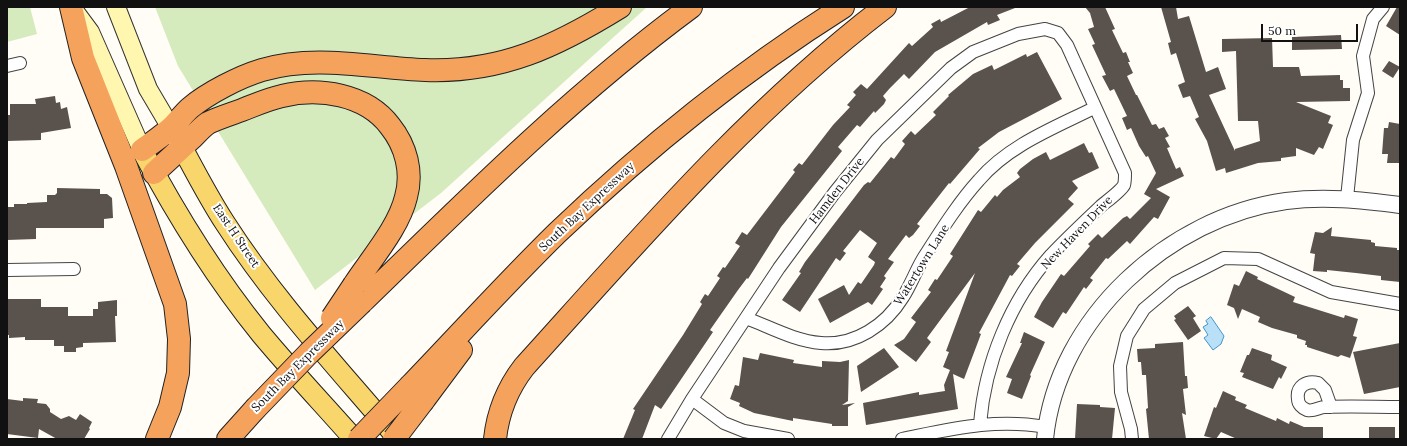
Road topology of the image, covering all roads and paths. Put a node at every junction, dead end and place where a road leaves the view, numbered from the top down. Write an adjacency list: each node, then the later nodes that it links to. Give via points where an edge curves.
1 (71, 7): 14 (main road, via 90,32); 29 (highway, via 83,58 126,166 175,304 179,339 178,373 170,407)
2 (116, 7): 12 (main road, East H Street, via 148,89)
3 (620, 7): 12 (highway, via 550,47 489,65 425,70 312,62 264,70 233,81 190,108)
4 (692, 7): 20 (highway, South Bay Expressway, via 626,57 550,122)
5 (843, 7): 23 (highway, South Bay Expressway, via 745,74 667,135 592,200 521,270)
6 (885, 7): 35 (highway, via 808,71 740,134 529,361 515,378 503,401)
7 (1383, 7): 16 (street, via 1373,19 1363,56 1368,93 1353,140)
8 (1067, 45): 11 (street, New Haven Drive); 22 (street, Hamden Drive, via 1058,33 1045,29 1018,34 973,52 951,68 872,145 787,256)
9 (20, 62): 10 (street)
10 (7, 66)
11 (1094, 108): 22 (street, Watertown Lane, via 1022,144 998,161 980,179 925,255 892,314 877,327 855,340 822,343 802,340); 27 (street, New Haven Drive, via 1125,173 1124,185 1051,256 1032,280 1008,320 996,351 986,379)
12 (171, 128): 13 (main road, East H Street); 14 (highway)
13 (182, 147): 15 (highway); 20 (highway, via 208,124 268,100 296,94 324,93 343,97 362,104 381,116 395,133 405,153 407,197); 34 (main road, East H Street, via 224,222 278,296)
14 (142, 150): 15 (main road)
15 (154, 173): 31 (main road, via 204,254 261,333)
16 (1347, 198): 17 (street); 28 (street, via 1292,200 1244,210 1203,226 1162,250 1108,299 1084,333 1059,381)
17 (1400, 205)
18 (74, 269): 19 (street)
19 (7, 270)
20 (358, 294): 30 (highway, South Bay Expressway, bridge, via 309,353)
21 (1400, 304): 39 (street, via 1331,292 1258,259 1224,258 1174,283 1144,309 1127,336 1120,366 1121,392)
22 (746, 318): 24 (street, Hamden Drive)
23 (417, 393): 32 (highway, South Bay Expressway, bridge); 33 (highway, bridge)
24 (692, 399): 36 (street, Hamden Drive); 37 (street, via 724,423 744,431)
25 (1331, 407): 26 (street)
26 (1400, 407)
27 (980, 424): 28 (street, via 1026,424); 38 (street)
28 (1045, 433)
29 (157, 439)
30 (228, 439)
31 (354, 439)
32 (359, 439)
33 (394, 439)
34 (398, 439)
35 (495, 439)
36 (668, 439)
37 (788, 439)
38 (902, 439)
39 (1132, 439)

